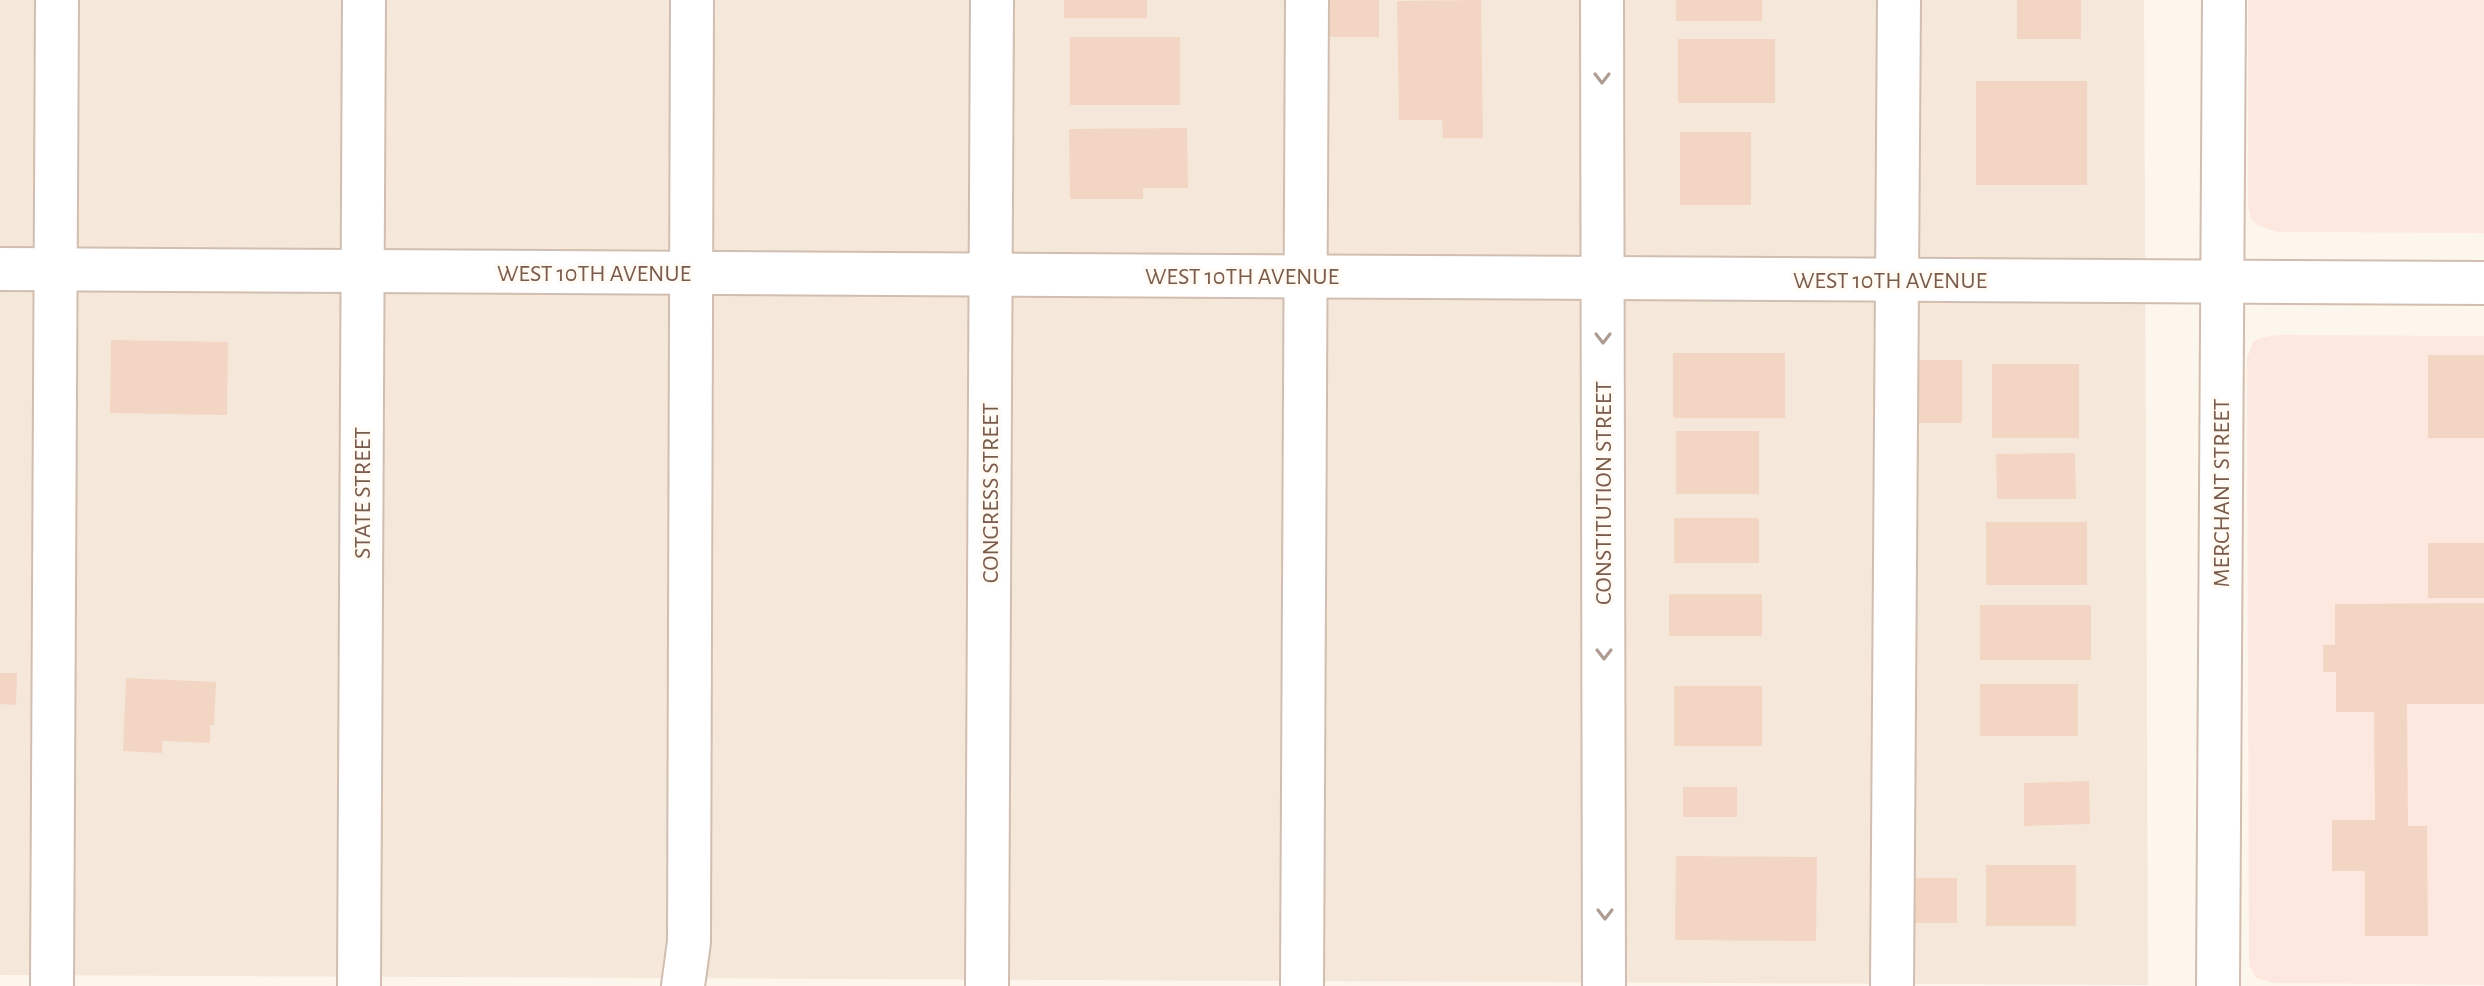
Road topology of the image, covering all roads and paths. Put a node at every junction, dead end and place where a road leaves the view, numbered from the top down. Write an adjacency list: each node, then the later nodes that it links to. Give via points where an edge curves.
1 (57, 0): 10 (street)
2 (364, 0): 11 (street, STATE STREET)
3 (692, 0): 12 (street)
4 (992, 0): 13 (street, CONGRESS STREET)
5 (1307, 0): 14 (street)
6 (1602, 0): 15 (street, CONSTITUTION STREET, one-way to 15)
7 (1899, 0): 16 (street)
8 (2224, 0): 17 (street, MERCHANT STREET)
9 (0, 269): 10 (street, WEST 10TH AVENUE)
10 (56, 270): 11 (street, WEST 10TH AVENUE); 19 (street)
11 (363, 272): 12 (street, WEST 10TH AVENUE); 20 (street, STATE STREET)
12 (693, 274): 13 (street, WEST 10TH AVENUE); 21 (street, via 689,942)
13 (991, 274): 14 (street, WEST 10TH AVENUE); 22 (street, CONGRESS STREET)
14 (1306, 277): 15 (street, WEST 10TH AVENUE); 23 (street)
15 (1602, 279): 16 (street, WEST 10TH AVENUE); 24 (street, CONSTITUTION STREET, one-way to 24)
16 (1897, 280): 17 (street, WEST 10TH AVENUE); 25 (street)
17 (2223, 282): 18 (street, WEST 10TH AVENUE); 26 (street, MERCHANT STREET)
18 (2484, 283)
19 (52, 986)
20 (359, 986)
21 (683, 986)
22 (987, 986)
23 (1302, 986)
24 (1604, 986)
25 (1892, 986)
26 (2218, 986)

